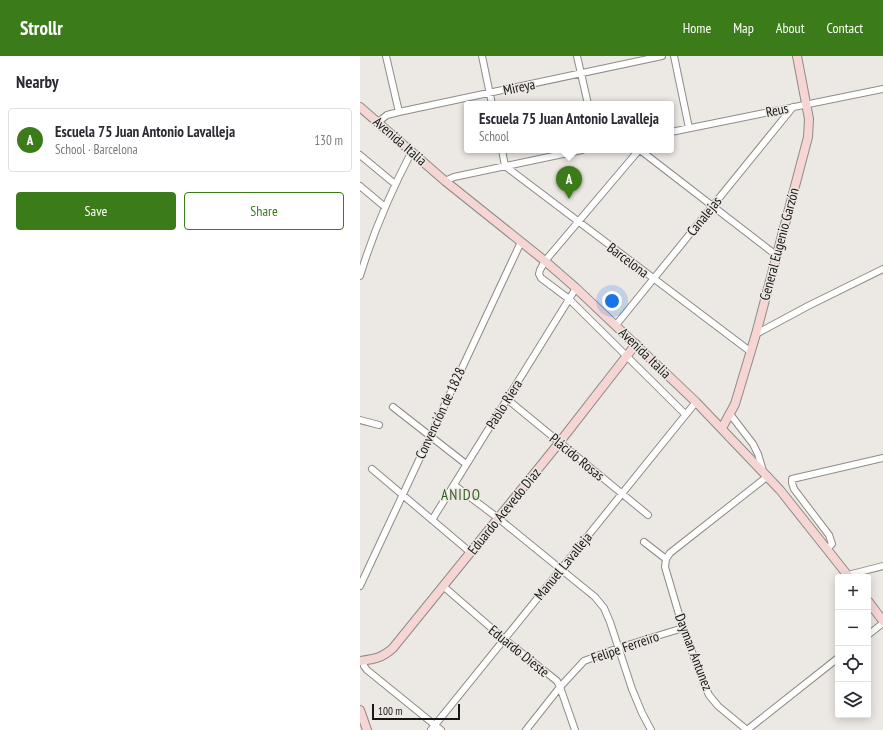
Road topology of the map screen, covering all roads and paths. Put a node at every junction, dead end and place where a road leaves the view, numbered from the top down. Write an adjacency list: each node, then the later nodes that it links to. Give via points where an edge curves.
1 (386, 56): 15 (street)
2 (482, 56): 9 (street)
3 (578, 56): 7 (street)
4 (662, 56): 7 (street, Mireya)
5 (674, 56): 17 (street)
6 (797, 56): 12 (street, General Eugenio Garzón)
7 (581, 73): 9 (street, Mireya); 11 (street)
8 (883, 89): 12 (street, Reus)
9 (490, 93): 10 (street); 15 (street, Mireya)
10 (491, 101)
11 (587, 101)
12 (806, 104): 14 (street, Reus); 33 (street, General Eugenio Garzón, via 809,119 808,137)
13 (360, 107): 16 (street, Avenida Italia)
14 (792, 107): 17 (street, Reus); 29 (street, Canalejas)
15 (399, 112): 16 (street, Mireya, via 387,115)
16 (378, 122): 19 (street, Avenida Italia)
17 (689, 128): 18 (street, Reus)
18 (674, 131)
19 (412, 151): 26 (street, Avenida Italia); 27 (street)
20 (503, 153): 25 (street)
21 (568, 153): 25 (street)
22 (637, 153): 31 (street)
23 (644, 153): 29 (street)
24 (360, 155): 27 (street)
25 (505, 166): 26 (street); 31 (street, Barcelona)
26 (445, 181): 32 (street, Avenida Italia)
27 (395, 184): 30 (street)
28 (360, 186): 30 (street)
29 (712, 206): 33 (street); 38 (street, Canalejas)
30 (385, 207): 34 (street)
31 (578, 222): 35 (street); 38 (street, Barcelona)
32 (521, 242): 35 (street, Avenida Italia); 54 (street, Convención de 1828)
33 (776, 255): 42 (street, General Eugenio Garzón)
34 (363, 257): 37 (street)
35 (545, 261): 39 (street, Avenida Italia); 40 (street, via 539,274 541,278)
36 (883, 269): 42 (street)
37 (360, 276)
38 (653, 279): 41 (street, Canalejas); 44 (street, Barcelona)
39 (576, 288): 40 (street, Pablo Riera); 41 (street, Avenida Italia)
40 (569, 299): 45 (street); 46 (street, Pablo Riera)
41 (616, 325): 43 (street, Avenida Italia)
42 (756, 334): 44 (street, General Eugenio Garzón)
43 (636, 344): 45 (street, Eduardo Acevedo Diaz); 47 (street, Avenida Italia)
44 (751, 352): 50 (street, General Eugenio Garzón)
45 (626, 356): 49 (street); 55 (street, Eduardo Acevedo Diaz)
46 (507, 399): 55 (street, Plácido Rosas); 57 (street, Pablo Riera)
47 (696, 402): 49 (street, Manuel Lavalleja); 53 (street, Avenida Italia)
48 (393, 406): 54 (street)
49 (685, 414): 61 (street, Manuel Lavalleja)
50 (730, 414): 53 (street, General Eugenio Garzón); 59 (street, via 753,444)
51 (360, 420): 52 (street)
52 (379, 425)
53 (722, 428): 59 (street, Avenida Italia)
54 (430, 435): 57 (street); 62 (street, Convención de 1828)
55 (559, 443): 61 (street, Plácido Rosas); 64 (street, Eduardo Acevedo Diaz)
56 (883, 458): 67 (street, via 792,479 794,489 830,536 832,544)
57 (466, 464): 60 (street, Pablo Riera)
58 (372, 469): 62 (street)
59 (766, 474): 67 (street, Avenida Italia); 69 (street)
60 (454, 485): 64 (street); 65 (street, Pablo Riera)
61 (621, 493): 63 (street, Plácido Rosas); 71 (street, Manuel Lavalleja)
62 (402, 495): 65 (street); 74 (street, Convención de 1828)
63 (648, 515)
64 (498, 518): 68 (street, Eduardo Acevedo Diaz); 71 (street)
65 (432, 520): 68 (street)
66 (644, 542): 69 (street)
67 (827, 549): 72 (street, Avenida Italia)
68 (470, 552): 75 (street, Eduardo Acevedo Diaz)
69 (666, 559): 78 (street, Dayman Antunez, via 665,567)
70 (883, 566): 73 (street)
71 (560, 569): 80 (street, Manuel Lavalleja); 81 (street, via 595,597 604,608)
72 (846, 574)
73 (855, 574)
74 (360, 586)
75 (443, 586): 80 (street, Eduardo Dieste); 82 (street, Eduardo Acevedo Diaz, via 386,655)
76 (871, 605): 77 (street)
77 (883, 622): 79 (street)
78 (683, 628): 81 (street, Felipe Ferreiro); 92 (street, Dayman Antunez, via 709,695)
79 (871, 632)
80 (504, 639): 84 (street, Eduardo Dieste, via 557,681); 86 (street, Manuel Lavalleja)
81 (618, 648): 84 (street, Felipe Ferreiro, via 584,661); 91 (street, via 642,713)
82 (362, 660): 86 (street, via 367,670)
83 (835, 660): 92 (street)
84 (560, 687): 89 (street, Felipe Ferreiro); 90 (street, Eduardo Dieste)
85 (360, 710): 87 (street)
86 (433, 728): 88 (street)
87 (367, 730)
88 (441, 730)
89 (526, 730)
90 (575, 730)
91 (651, 730)
92 (747, 730)

